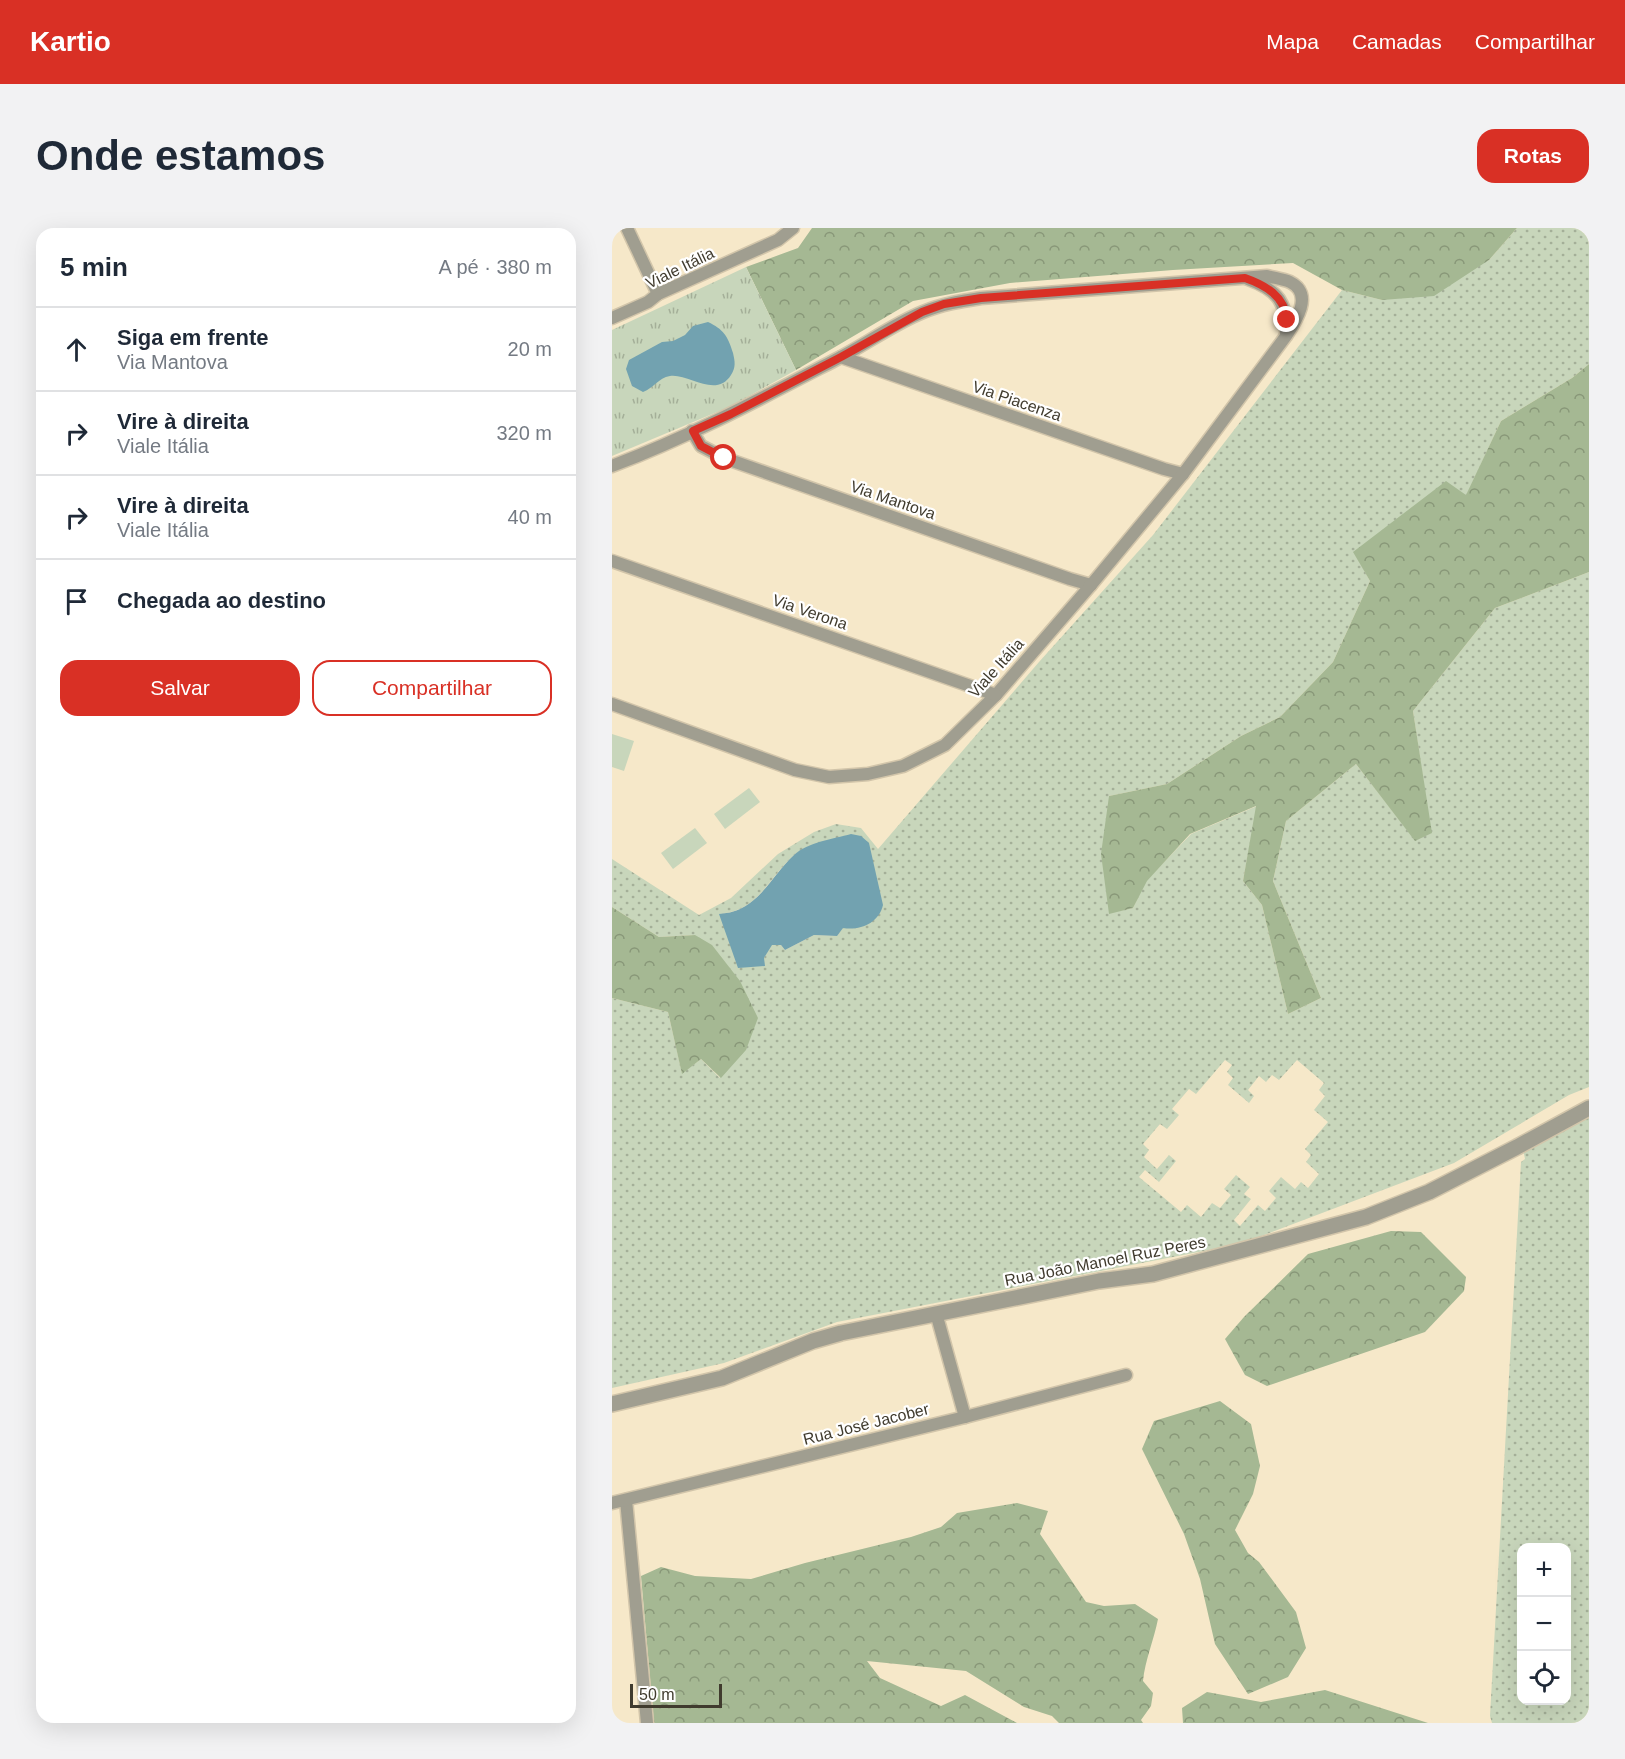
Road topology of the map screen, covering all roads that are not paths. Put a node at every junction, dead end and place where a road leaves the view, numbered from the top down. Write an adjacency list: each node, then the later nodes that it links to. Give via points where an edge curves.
1 (627, 228): 4 (street)
2 (793, 228): 4 (street, Viale Itália, via 778,240)
3 (1245, 278): 6 (street, via 1263,285 1281,301 1286,312); 6 (street, Viale Itália, via 1267,276 1291,283 1299,290 1300,315); 7 (street, Viale Itália, via 944,304)
4 (658, 294): 5 (street, Viale Itália)
5 (612, 318)
6 (1286, 336): 10 (street, Viale Itália)
7 (841, 357): 8 (street, Viale Itália); 10 (street, Via Piacenza)
8 (693, 431): 9 (street, Viale Itália); 12 (street, Via Mantova, via 701,446 724,458)
9 (612, 466)
10 (1183, 474): 12 (street, Viale Itália)
11 (612, 561): 13 (street, Via Verona)
12 (1091, 585): 13 (street, Viale Itália)
13 (996, 695): 14 (street, Viale Itália, via 945,745 903,766 829,777 795,770)
14 (612, 704)
15 (1589, 1108): 16 (street, Rua João Manoel Ruz Peres, via 1429,1192 1366,1217 1154,1274)
16 (936, 1313): 18 (street, Rua João Manoel Ruz Peres, via 813,1341 722,1378); 19 (street)
17 (1126, 1375): 19 (street, Rua José Jacober)
18 (612, 1404)
19 (965, 1417): 20 (street, Rua José Jacober)
20 (626, 1500): 21 (street, Rua José Jacober); 22 (street)
21 (612, 1503)
22 (647, 1723)

